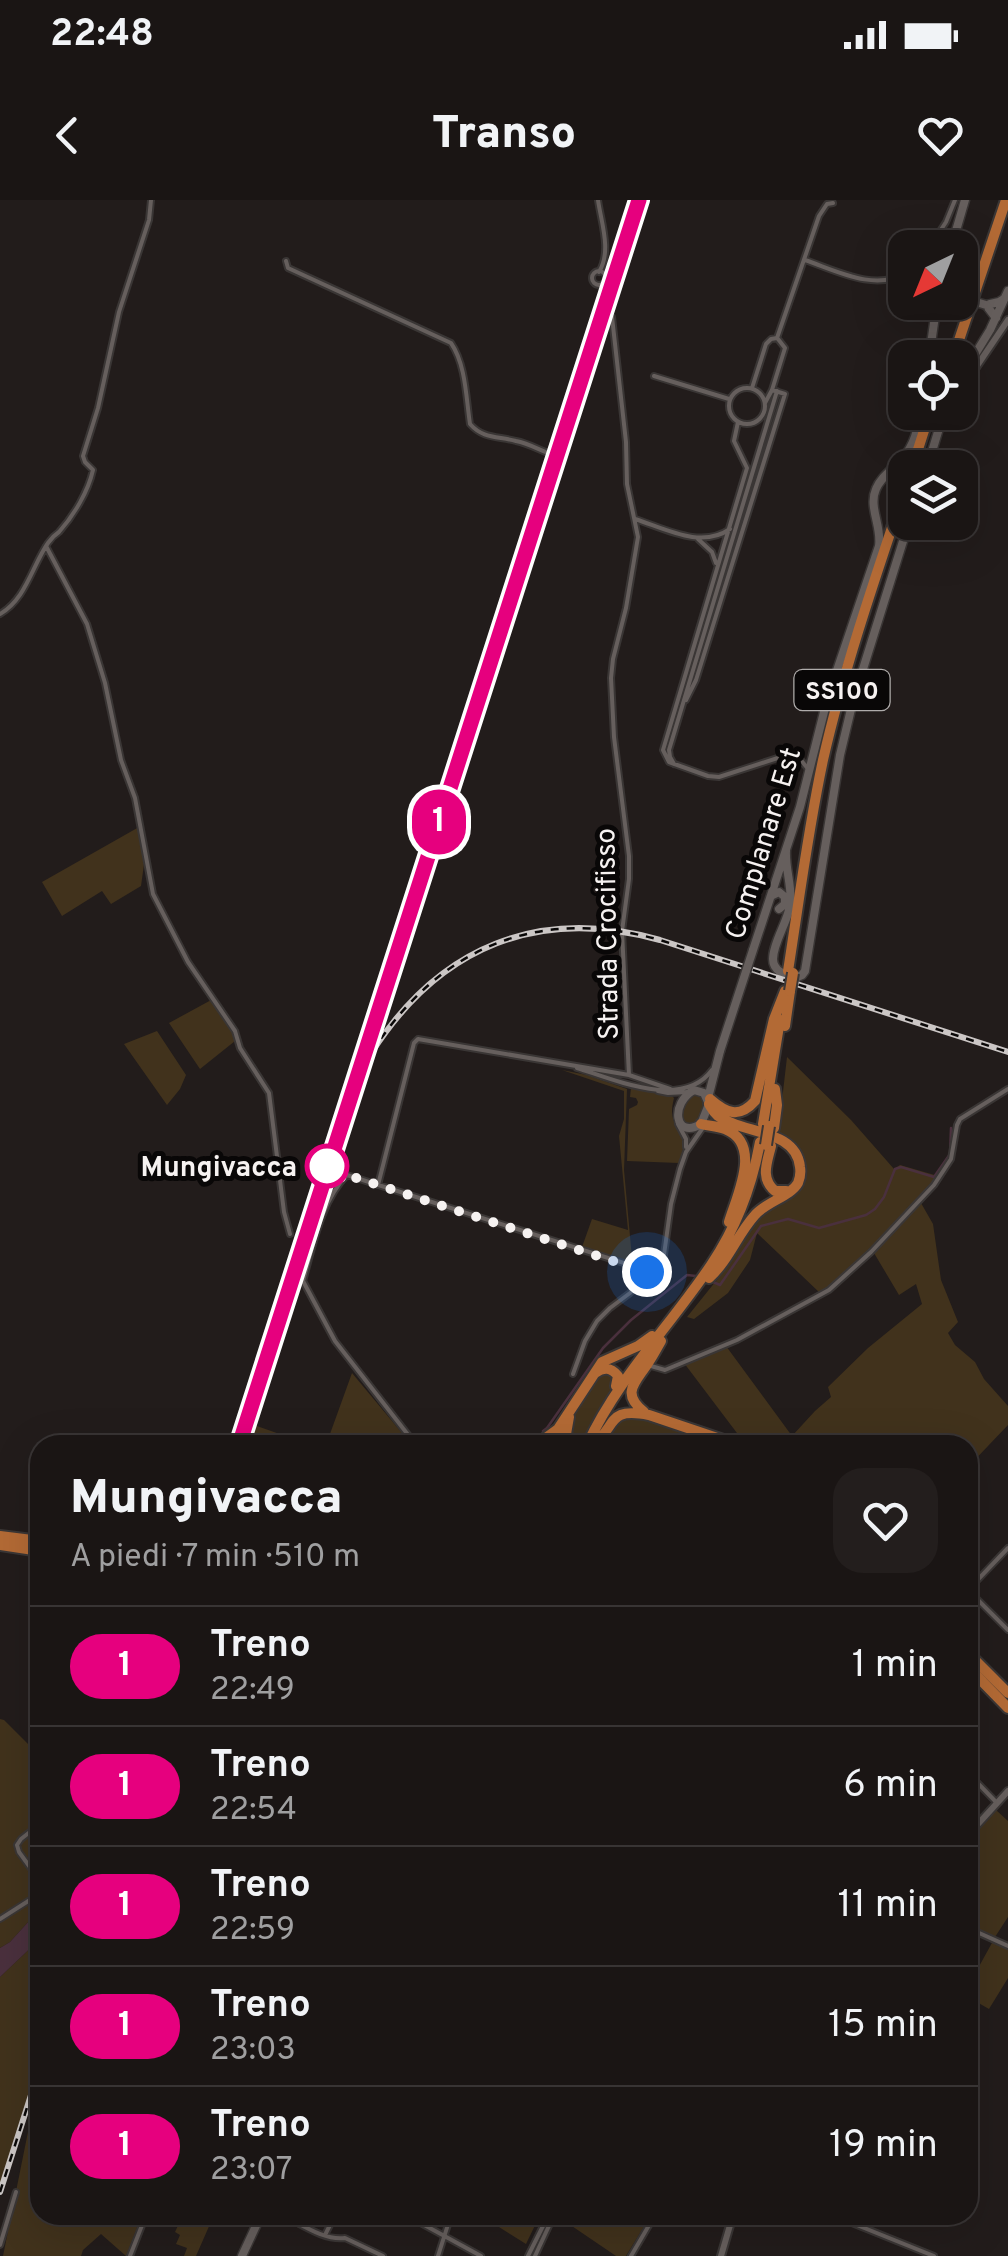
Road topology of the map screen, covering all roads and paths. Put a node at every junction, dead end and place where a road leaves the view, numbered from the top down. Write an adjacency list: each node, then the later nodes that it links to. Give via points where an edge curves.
1 (151, 200): 42 (street, via 83,456 93,474)
2 (598, 200): 12 (street)
3 (954, 200): 8 (street)
4 (965, 200): 9 (main road)
5 (999, 201): 13 (highway); 26 (highway)
6 (833, 203): 10 (street, via 823,207)
7 (1008, 222): 17 (highway)
8 (941, 230)
9 (956, 230)
10 (804, 259): 14 (street); 25 (street)
11 (286, 261): 19 (street, via 288,268 450,343 458,352 475,430 548,454)
12 (602, 273): 15 (street, via 594,275); 16 (street)
13 (978, 279)
14 (888, 281)
15 (595, 283): 16 (street); 19 (street)
16 (603, 284): 19 (street)
17 (978, 284)
18 (1006, 294): 21 (main road); 23 (main road)
19 (602, 298)
20 (978, 302): 21 (main road, bridge)
21 (986, 305): 23 (main road)
22 (612, 317): 36 (street, Strada Crocifisso)
23 (996, 318): 27 (main road)
24 (1007, 327): 28 (street)
25 (776, 338): 30 (street, via 766,344); 31 (street, via 785,348)
26 (956, 340)
27 (978, 348)
28 (978, 366)
29 (654, 376): 32 (street)
30 (752, 388): 32 (street, via 736,390); 33 (street)
31 (775, 390): 33 (street); 45 (street, via 669,750)
32 (729, 399): 34 (street)
33 (765, 402): 34 (street, via 756,422)
34 (738, 422): 37 (street, via 734,441 747,468)
35 (916, 430): 46 (main road, Complanare Est, via 906,455 875,491 878,546)
36 (635, 520): 38 (street); 56 (street, Strada Crocifisso, via 638,536 611,678 629,878 622,930)
37 (730, 529): 38 (street); 43 (street)
38 (698, 538): 43 (street)
39 (889, 540): 52 (highway, SS100, via 824,758)
40 (894, 540): 52 (highway, SS100, via 829,756)
41 (903, 540): 50 (main road, via 853,700 799,978 774,963)
42 (46, 546): 44 (street); 70 (street, via 87,624 135,798 153,894 269,1093)
43 (717, 568): 45 (street, via 662,750)
44 (0, 614)
45 (674, 765): 46 (street, via 719,777 790,754)
46 (809, 770): 47 (main road, Complanare Est)
47 (786, 851): 48 (main road, Complanare Est); 50 (main road)
48 (771, 896): 49 (main road, via 785,896); 51 (main road, Complanare Est)
49 (779, 909): 50 (main road); 51 (main road)
50 (786, 918)
51 (763, 920): 55 (main road, Complanare Est, bridge)
52 (791, 972): 53 (highway, SS100, bridge)
53 (787, 990): 61 (highway, SS100, via 754,1101 732,1114); 64 (highway, SS100); 64 (highway, SS100, via 777,1104)
54 (558, 1062): 56 (street); 57 (street); 68 (street, via 418,1038)
55 (715, 1066): 58 (street, via 704,1080); 61 (main road, Complanare Est)
56 (629, 1075): 58 (street)
57 (650, 1088): 58 (street); 60 (street)
58 (670, 1089)
59 (1008, 1089): 75 (street, via 960,1119 951,1159 934,1185 829,1290 665,1370)
60 (688, 1092): 61 (main road, via 700,1090); 62 (main road)
61 (708, 1101): 63 (highway); 65 (main road)
62 (678, 1119): 65 (main road, via 688,1128); 67 (street)
63 (726, 1120): 65 (highway); 69 (highway, via 790,1146 801,1172)
64 (769, 1126): 66 (highway, SS100, bridge)
65 (704, 1127): 67 (street); 72 (highway, SS100, via 736,1135 746,1162)
66 (766, 1144): 69 (highway, SS100, via 766,1181 775,1191); 72 (highway, SS100)
67 (686, 1152): 71 (street, via 663,1262)
68 (378, 1185): 71 (street); 80 (street, via 347,1175 338,1184 303,1281 336,1341)
69 (792, 1190): 72 (highway, SS100, via 753,1216 726,1261)
70 (290, 1234)
71 (647, 1272): 76 (street, via 597,1321)
72 (708, 1273): 73 (highway, SS100)
73 (684, 1306): 74 (highway, SS100); 77 (highway, via 650,1338 608,1358); 84 (highway, SS100, via 625,1380)
74 (661, 1340): 75 (highway); 85 (highway, SS100)
75 (648, 1364): 79 (highway, via 631,1392 634,1404)
76 (573, 1374)
77 (594, 1374): 78 (highway); 83 (highway, via 610,1369 618,1380)
78 (574, 1407): 81 (highway); 82 (highway)
79 (649, 1415): 86 (highway, via 621,1415); 87 (highway)
80 (408, 1435)
81 (550, 1435)
82 (567, 1435)
83 (592, 1435)
84 (594, 1435)
85 (595, 1435)
86 (603, 1435)
87 (710, 1435)
88 (0, 1536): 89 (highway)
89 (30, 1540)
90 (0, 1546): 92 (highway)
91 (1008, 1548): 93 (street)
92 (30, 1550)
93 (978, 1580)
94 (978, 1600): 95 (street)
95 (1008, 1630)
96 (978, 1663): 98 (highway)
97 (978, 1677): 99 (highway)
98 (1008, 1693)
99 (1008, 1708)
100 (978, 1784): 102 (street)
101 (1008, 1791): 102 (street)
102 (997, 1802): 103 (street)
103 (978, 1824)
104 (30, 1834): 105 (street, via 18,1845)
105 (30, 1867)
106 (30, 1900): 107 (street)
107 (0, 1920)
108 (978, 1932): 109 (street)
109 (1008, 1946)
110 (16, 2192): 124 (street)
111 (142, 2225): 125 (street)
112 (258, 2225): 126 (main road)
113 (303, 2225): 122 (street)
114 (330, 2225): 122 (street)
115 (426, 2225): 123 (street)
116 (448, 2225): 123 (street)
117 (544, 2225): 130 (street)
118 (551, 2225): 131 (street)
119 (649, 2225): 132 (street)
120 (730, 2225): 133 (street)
121 (857, 2225): 134 (street)
122 (324, 2235): 127 (street)
123 (445, 2235): 128 (street); 129 (street)
124 (0, 2245)
125 (130, 2256)
126 (244, 2256)
127 (383, 2256)
128 (438, 2256)
129 (481, 2256)
130 (528, 2256)
131 (536, 2256)
132 (631, 2256)
133 (720, 2256)
134 (934, 2256)

